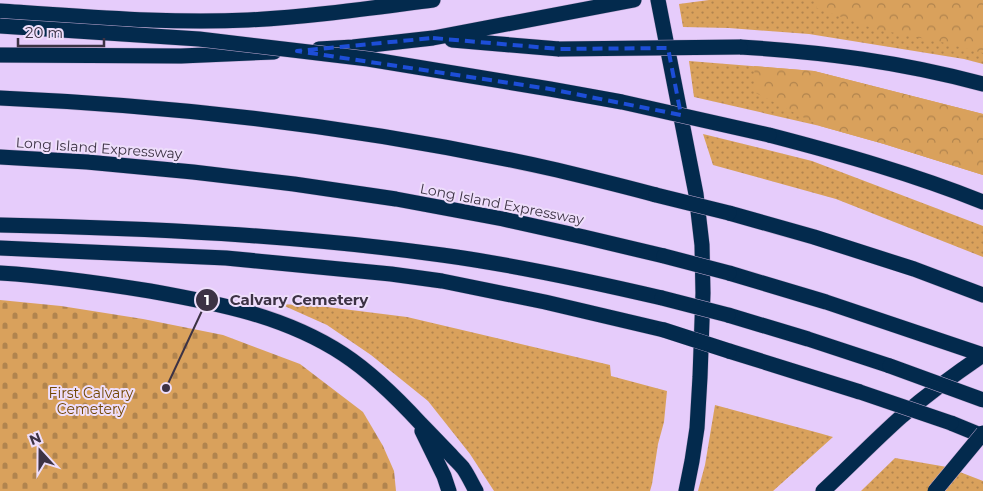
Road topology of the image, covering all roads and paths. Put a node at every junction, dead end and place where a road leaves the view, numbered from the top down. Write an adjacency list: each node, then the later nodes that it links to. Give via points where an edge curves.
1 (433, 0): 4 (highway, via 367,10 237,20 122,19)
2 (634, 0): 6 (highway)
3 (658, 0): 22 (highway, via 696,194 702,245 697,428)
4 (0, 11)
5 (0, 26): 11 (highway, bridge, via 199,39 368,59 559,90 769,134 861,160)
6 (433, 38): 7 (highway, via 239,54); 8 (highway, bridge, via 559,48 740,47 791,50 880,61)
7 (0, 55)
8 (983, 84)
9 (0, 98): 15 (highway, bridge, via 244,117 454,149 557,170 729,213 914,269)
10 (0, 157): 16 (highway, Long Island Expressway, bridge, via 88,162 294,184 503,219 729,273)
11 (983, 202)
12 (0, 225): 17 (highway, bridge, via 231,234 442,255 513,266 728,315 890,366)
13 (0, 248): 19 (highway, bridge, via 226,258 442,281 664,330)
14 (0, 273): 18 (highway, via 129,288 260,315 290,326 344,354)
15 (983, 295)
16 (983, 355): 23 (highway, via 904,415)
17 (983, 400)
18 (416, 418): 20 (highway); 21 (highway, via 462,468)
19 (983, 435): 24 (highway, bridge)
20 (449, 491)
21 (476, 491)
22 (686, 491)
23 (823, 491)
24 (935, 491)

